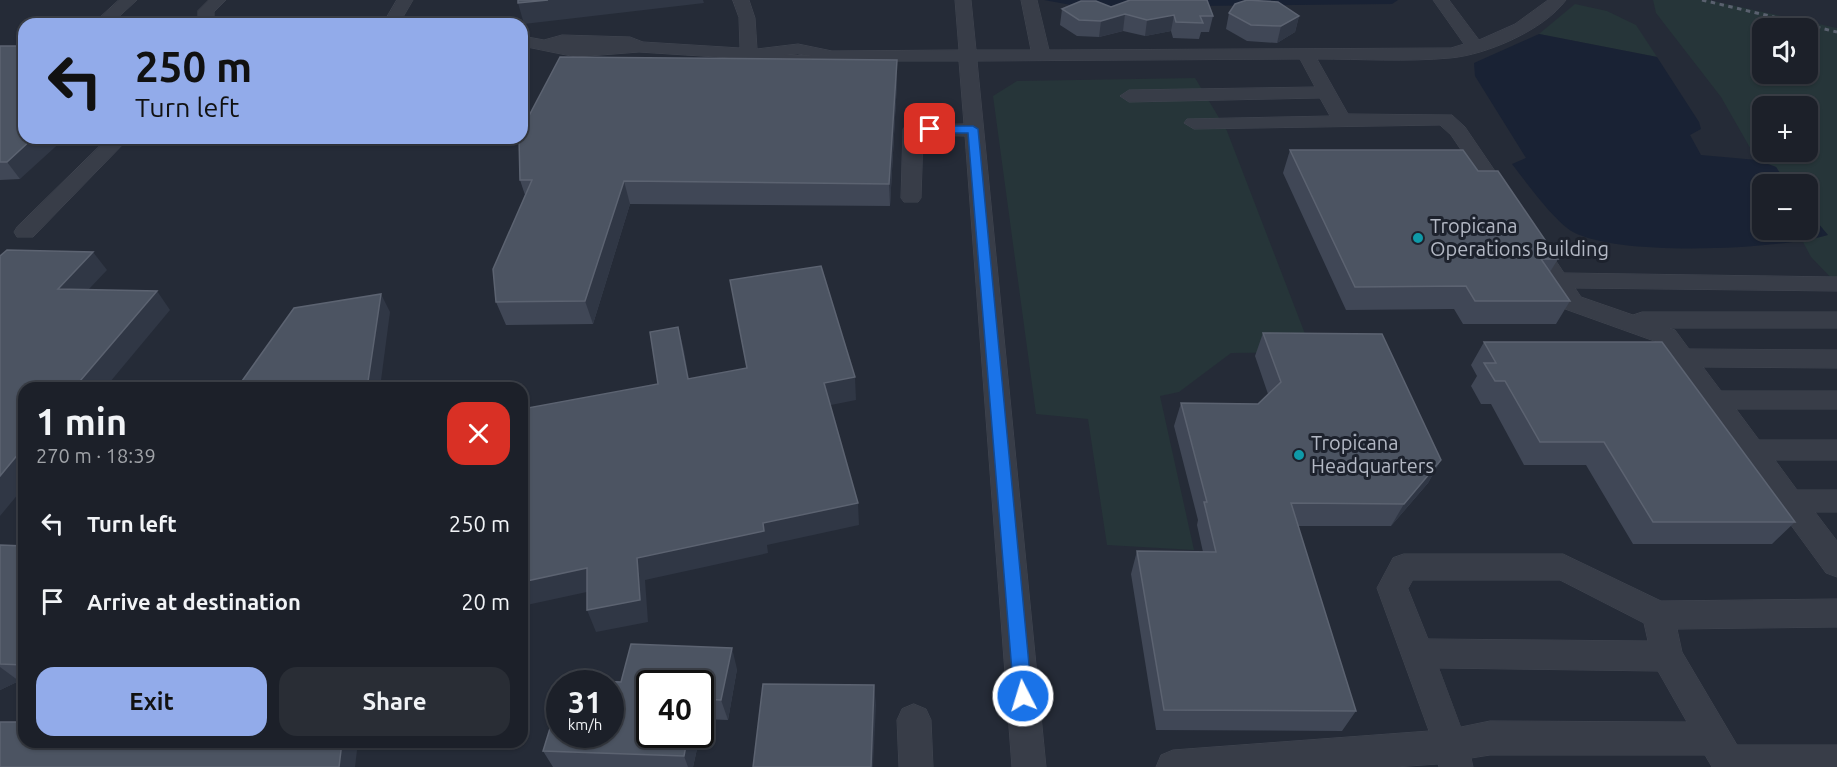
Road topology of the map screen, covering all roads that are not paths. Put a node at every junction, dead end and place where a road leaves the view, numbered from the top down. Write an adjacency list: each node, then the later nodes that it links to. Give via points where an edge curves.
1 (129, 0): 9 (street)
2 (218, 0): 10 (street, via 206,11)
3 (405, 0): 11 (street)
4 (741, 0): 14 (street)
5 (963, 0): 17 (street)
6 (1029, 0): 15 (street)
7 (1441, 0): 13 (street)
8 (1558, 0): 13 (street, via 1539,19 1499,41)
9 (108, 18)
10 (206, 18)
11 (394, 18)
12 (528, 42): 14 (street, via 560,49 625,51 639,47)
13 (1475, 47): 16 (street, via 1451,53)
14 (758, 54): 17 (street, via 777,61 819,61 830,56)
15 (1041, 54): 16 (street); 17 (street)
16 (1305, 54): 18 (street)
17 (966, 55): 22 (street)
18 (1327, 92): 19 (street); 20 (street)
19 (1129, 96)
20 (1342, 120): 21 (street); 26 (street, via 1445,119 1458,131)
21 (1194, 123)
22 (973, 129): 24 (street, via 913,129); 48 (street)
23 (113, 144): 25 (street)
24 (911, 198)
25 (25, 232)
26 (1557, 280): 27 (street); 29 (street, via 1573,303)
27 (1837, 284)
28 (1837, 320): 29 (street)
29 (1623, 321): 30 (street, via 1666,336)
30 (1683, 358): 31 (street); 32 (street)
31 (1837, 359)
32 (1715, 400): 33 (street); 34 (street)
33 (1837, 400)
34 (1752, 450): 35 (street); 36 (street)
35 (1837, 450)
36 (1789, 501): 37 (street); 38 (street)
37 (1837, 501)
38 (1835, 560)
39 (1837, 612): 40 (street)
40 (1658, 615): 41 (street, via 1563,567 1404,567 1392,588); 42 (street)
41 (1418, 653): 42 (street); 44 (street)
42 (1668, 656): 45 (street)
43 (914, 720): 47 (street)
44 (1453, 756): 45 (street, via 1490,738); 49 (street)
45 (1724, 756): 46 (street)
46 (1837, 762)
47 (916, 767)
48 (1029, 767)
49 (1173, 767)

